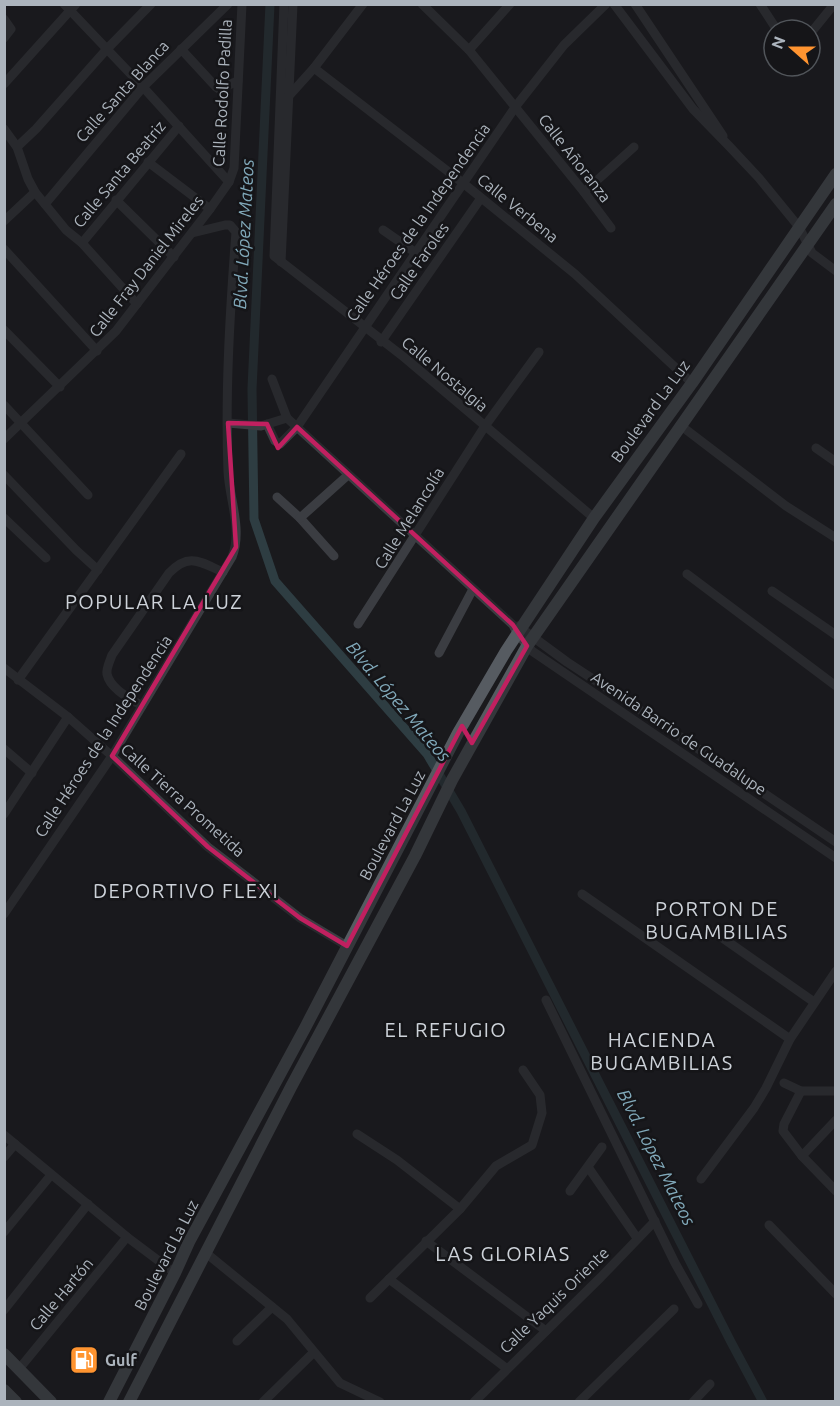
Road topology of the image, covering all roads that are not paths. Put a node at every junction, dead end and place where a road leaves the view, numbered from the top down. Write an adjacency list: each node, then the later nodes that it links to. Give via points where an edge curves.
1 (151, 4): 20 (street)
2 (228, 4): 19 (street, Calle Santa Blanca)
3 (242, 4): 23 (street, Calle Rodolfo Padilla)
4 (284, 4): 27 (street)
5 (293, 4): 26 (street)
6 (363, 4): 22 (street)
7 (422, 4): 21 (street, Calle Añoranza)
8 (510, 4): 21 (street)
9 (606, 4): 28 (street, Calle Héroes de la Independencia, via 564,45)
10 (614, 4): 31 (street, via 693,110)
11 (635, 4): 31 (street)
12 (760, 4): 15 (street)
13 (70, 6): 20 (street); 24 (street)
14 (832, 9): 17 (street)
15 (769, 18)
16 (4, 19): 18 (street, via 11,29)
17 (822, 20)
18 (4, 38)
19 (181, 49): 23 (street, via 219,89); 25 (street, Calle Santa Blanca)
20 (106, 50): 25 (street); 32 (street)
21 (470, 50): 28 (street, Calle Añoranza)
22 (314, 68): 26 (street); 37 (street, Calle Verbena)
23 (238, 81): 36 (street, Calle Rodolfo Padilla, via 234,168)
24 (4, 84)
25 (143, 87): 29 (street); 42 (street, Calle Santa Blanca)
26 (289, 97): 27 (street); 55 (street)
27 (280, 106): 55 (street)
28 (516, 106): 37 (street, Calle Héroes de la Independencia); 39 (street, Calle Añoranza)
29 (179, 126): 34 (street, Calle Santa Beatriz); 36 (street)
30 (4, 129): 32 (street)
31 (729, 146): 46 (street)
32 (17, 147): 38 (street)
33 (634, 147): 39 (street)
34 (148, 162): 41 (street, Calle Santa Beatriz); 44 (street)
35 (836, 174): 46 (main road, Boulevard La Luz)
36 (229, 182): 44 (street, Calle Fray Daniel Mireles)
37 (463, 183): 40 (street, Calle Verbena); 53 (street, Calle Héroes de la Independencia)
38 (35, 192): 42 (street); 45 (street)
39 (584, 192): 47 (street, Calle Añoranza)
40 (481, 198): 60 (street, Calle Faroles); 64 (street, Calle Verbena, via 575,274)
41 (116, 200): 50 (street, Calle Santa Beatriz); 54 (street)
42 (45, 204): 50 (street)
43 (836, 204): 51 (main road, Boulevard La Luz)
44 (210, 209): 49 (street, Calle Fray Daniel Mireles)
45 (6, 216)
46 (799, 227): 51 (street); 64 (main road, Boulevard La Luz)
47 (610, 228)
48 (383, 230): 53 (street)
49 (192, 233): 54 (street, Calle Fray Daniel Mireles); 68 (street, via 225,225 236,232 230,313)
50 (82, 243): 57 (street)
51 (807, 246): 56 (street); 71 (main road, Boulevard La Luz)
52 (4, 249): 61 (street)
53 (416, 253): 58 (street, Calle Héroes de la Independencia)
54 (174, 257): 57 (street, Calle Fray Daniel Mireles)
55 (277, 259): 58 (street, Calle Nostalgia)
56 (836, 271)
57 (137, 304): 61 (street, Calle Fray Daniel Mireles)
58 (363, 328): 60 (street, Calle Nostalgia); 73 (street, Calle Héroes de la Independencia)
59 (4, 330): 65 (street)
60 (381, 342): 72 (street, Calle Nostalgia)
61 (97, 351): 65 (street, Calle Fray Daniel Mireles)
62 (539, 352): 72 (street, Calle Melancolía)
63 (272, 379): 67 (street, Avenida Barrio de Guadalupe)
64 (692, 382): 84 (main road, Boulevard La Luz)
65 (60, 387): 69 (street, Calle Fray Daniel Mireles)
66 (4, 405): 69 (street)
67 (287, 418): 70 (street); 73 (street, Avenida Barrio de Guadalupe)
68 (231, 423): 70 (street); 90 (street, via 228,472 236,547)
69 (21, 424): 74 (street, Calle Fray Daniel Mireles); 80 (street)
70 (264, 425): 73 (street, Calle Héroes de la Independencia, via 280,444)
71 (680, 425): 86 (street, via 786,506); 97 (main road, Boulevard La Luz)
72 (484, 426): 84 (street, Calle Nostalgia); 85 (street, Calle Melancolía)
73 (297, 427): 78 (street, Avenida Barrio de Guadalupe)
74 (4, 439)
75 (816, 448): 77 (street)
76 (181, 454): 89 (street)
77 (836, 462)
78 (348, 474): 83 (street); 85 (street, Avenida Barrio de Guadalupe)
79 (4, 475): 89 (street)
80 (88, 495)
81 (278, 497): 83 (street)
82 (4, 518): 88 (street)
83 (300, 518): 87 (street)
84 (594, 518): 95 (main road, Boulevard La Luz)
85 (416, 536): 92 (street, Avenida Barrio de Guadalupe); 94 (street, Calle Melancolía)
86 (836, 538)
87 (334, 556)
88 (46, 558)
89 (99, 570): 100 (street)
90 (223, 572): 102 (street, Calle Héroes de la Independencia); 102 (street, via 191,560 178,564 112,655 107,668 110,680)
91 (687, 574): 101 (street)
92 (473, 589): 95 (street, Avenida Barrio de Guadalupe); 98 (street)
93 (772, 591): 96 (street)
94 (358, 624)
95 (517, 628): 97 (street, Avenida Barrio de Guadalupe); 104 (main road, Boulevard La Luz)
96 (836, 635)
97 (530, 641): 105 (main road, Boulevard La Luz); 110 (street, Avenida Barrio de Guadalupe); 111 (street, Avenida Barrio de Guadalupe, via 546,661)
98 (439, 653)
99 (4, 668): 100 (street, Calle Tierra Prometida)
100 (18, 680): 103 (street, Calle Tierra Prometida)
101 (836, 686)
102 (142, 706): 107 (street, Calle Héroes de la Independencia)
103 (68, 717): 107 (street, Calle Tierra Prometida); 108 (street)
104 (458, 733): 105 (main road); 115 (main road, Boulevard La Luz)
105 (472, 743): 144 (main road, Boulevard La Luz)
106 (4, 750): 108 (street)
107 (112, 756): 113 (street, Calle Héroes de la Independencia); 115 (street, Calle Tierra Prometida, via 208,847 300,918)
108 (32, 773): 109 (street)
109 (4, 814)
110 (836, 842)
111 (836, 858)
112 (582, 894): 119 (street)
113 (4, 914)
114 (714, 932): 118 (street)
115 (347, 946): 145 (main road, Boulevard La Luz)
116 (836, 972): 118 (street)
117 (546, 1000): 138 (street)
118 (814, 1002): 119 (street)
119 (790, 1039): 133 (street, via 760,1097)
120 (523, 1070): 137 (street, via 540,1095 542,1113 532,1145 496,1166)
121 (784, 1083): 122 (street)
122 (801, 1091): 123 (street); 129 (street, via 782,1128)
123 (836, 1091)
124 (836, 1120): 129 (street)
125 (357, 1134): 137 (street, via 398,1160)
126 (4, 1135): 127 (street)
127 (15, 1144): 130 (street); 132 (street)
128 (603, 1148): 131 (street)
129 (802, 1156): 135 (street)
130 (4, 1157)
131 (588, 1167): 134 (street); 142 (street)
132 (51, 1176): 136 (street); 140 (street)
133 (701, 1179)
134 (570, 1191)
135 (836, 1191)
136 (88, 1204): 141 (street); 152 (street)
137 (460, 1209): 143 (street)
138 (655, 1221): 142 (street, Calle Yaquis Oriente); 149 (street)
139 (769, 1225): 147 (street)
140 (4, 1232)
141 (127, 1238): 145 (street); 158 (street, Calle Hartón)
142 (637, 1238): 153 (street, Calle Yaquis Oriente)
143 (426, 1241): 146 (street); 153 (street)
144 (206, 1253): 150 (street); 164 (main road, Boulevard La Luz)
145 (175, 1273): 163 (main road, Boulevard La Luz)
146 (388, 1279): 148 (street); 157 (street)
147 (836, 1294)
148 (370, 1298)
149 (698, 1304)
150 (272, 1307): 154 (street); 155 (street, via 287,1319)
151 (674, 1309): 168 (street)
152 (4, 1310)
153 (546, 1331): 157 (street, Calle Yaquis Oriente)
154 (237, 1341)
155 (313, 1353): 165 (street); 166 (street, via 340,1383)
156 (4, 1354): 158 (main road)
157 (506, 1368): 167 (street, Calle Yaquis Oriente)
158 (19, 1369): 162 (main road)
159 (710, 1384): 169 (street)
160 (4, 1390): 161 (main road)
161 (16, 1401)
162 (51, 1401)
163 (109, 1401)
164 (129, 1401)
165 (263, 1401)
166 (375, 1401)
167 (474, 1401)
168 (579, 1401)
169 (693, 1401)

